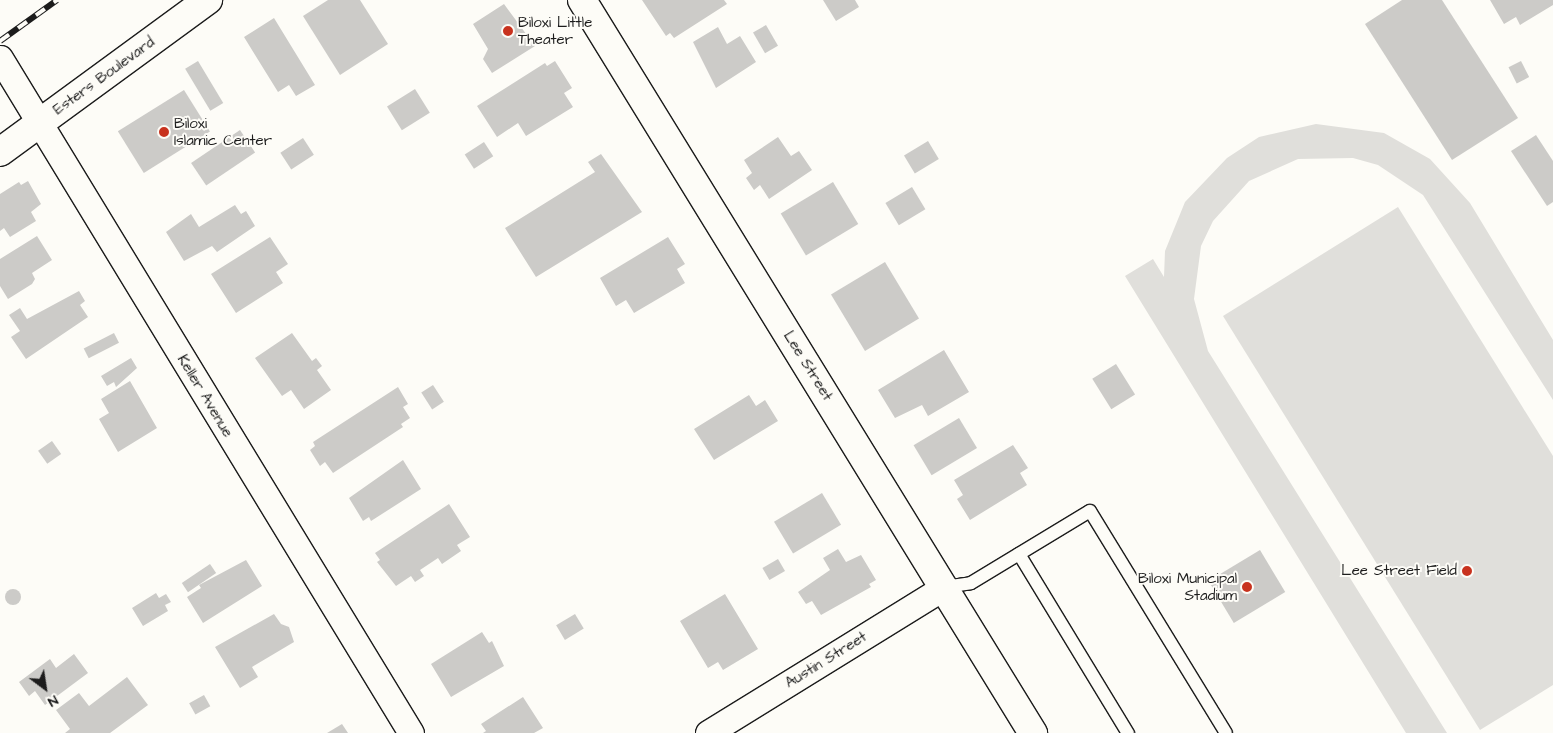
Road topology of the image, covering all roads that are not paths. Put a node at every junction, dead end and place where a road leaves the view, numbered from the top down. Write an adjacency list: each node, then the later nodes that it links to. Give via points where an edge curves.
1 (208, 0): 4 (street, Esters Boulevard)
2 (582, 0): 7 (street, Lee Street)
3 (0, 58): 4 (street, Keller Avenue)
4 (39, 123): 5 (street, Esters Boulevard); 8 (street, Keller Avenue)
5 (0, 152)
6 (1019, 554): 7 (lane, via 971,583); 11 (lane); 12 (lane, via 1090,511)
7 (944, 587): 9 (street, Austin Street); 10 (street, Lee Street)
8 (411, 733)
9 (708, 733)
10 (1033, 733)
11 (1128, 733)
12 (1226, 733)

